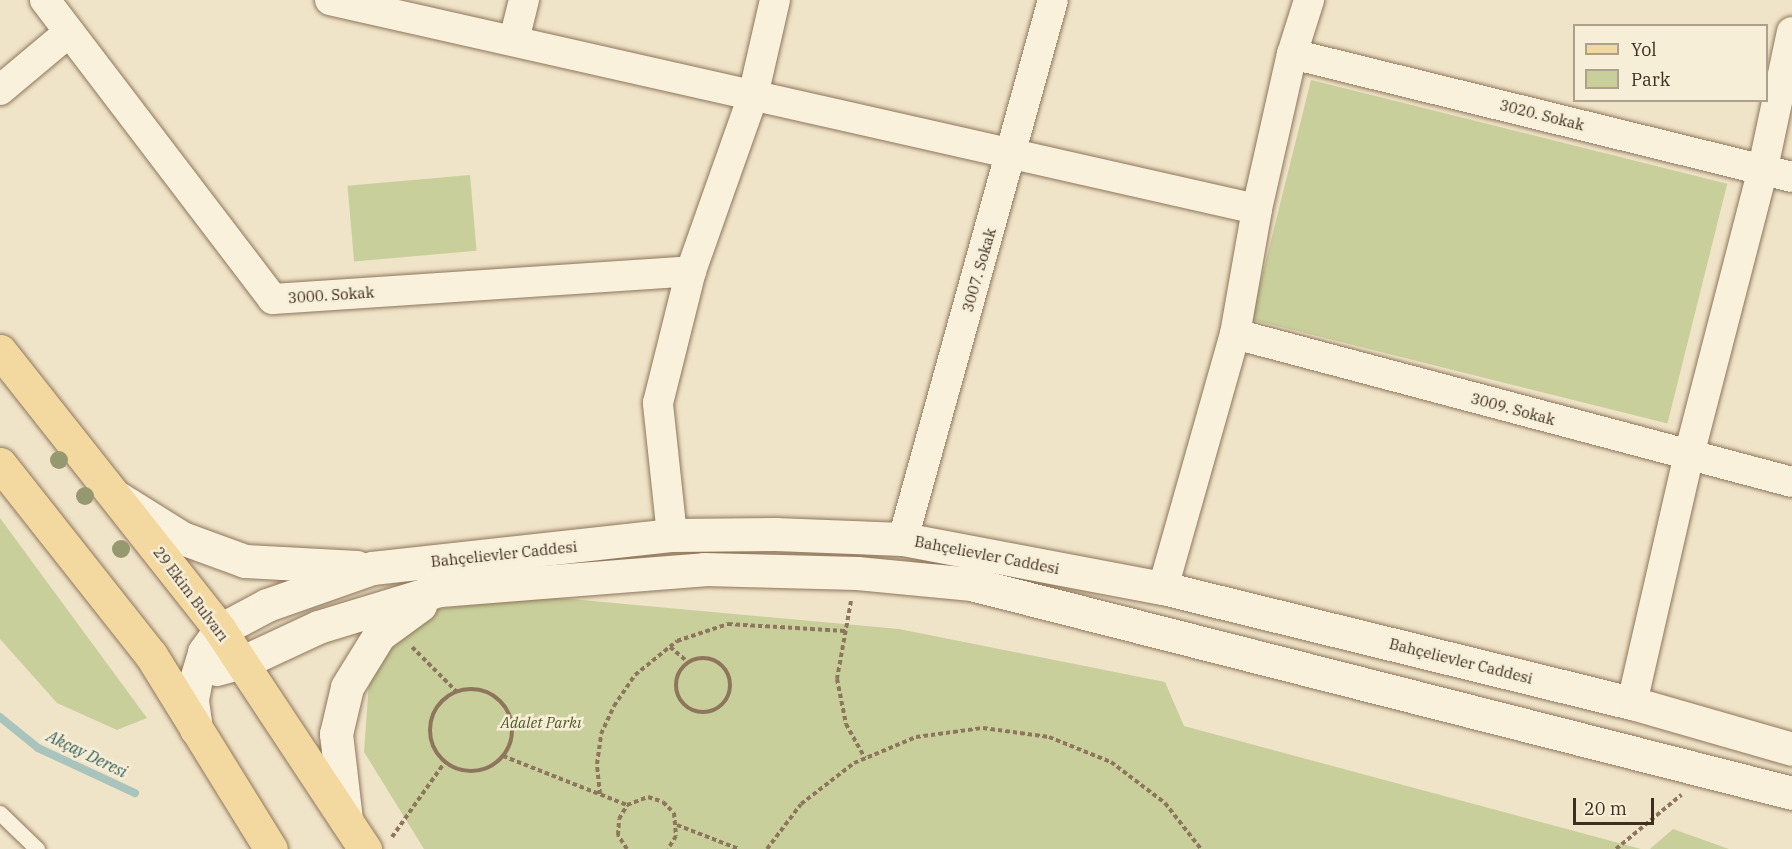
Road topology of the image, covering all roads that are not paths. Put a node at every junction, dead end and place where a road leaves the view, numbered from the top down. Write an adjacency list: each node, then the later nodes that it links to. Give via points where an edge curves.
1 (45, 0): 7 (street, 3000. Sokak)
2 (330, 0): 9 (street)
3 (524, 0): 9 (street)
4 (776, 0): 12 (street)
5 (1053, 0): 13 (street, 3007. Sokak)
6 (1309, 0): 10 (street)
7 (69, 32): 11 (street); 17 (street, 3000. Sokak, via 273,299)
8 (1792, 32): 14 (street)
9 (514, 40): 12 (street)
10 (1292, 54): 14 (street, 3020. Sokak); 16 (street)
11 (0, 90)
12 (753, 96): 13 (street); 17 (street)
13 (1011, 156): 16 (street); 25 (street, 3007. Sokak)
14 (1763, 168): 15 (street, 3020. Sokak); 20 (street)
15 (1792, 177)
16 (1257, 209): 18 (street)
17 (691, 271): 24 (street, via 658,404)
18 (1235, 334): 20 (street, 3009. Sokak); 27 (street)
19 (0, 351): 23 (main road, 29 Ekim Bulvarı)
20 (1689, 456): 22 (street, 3009. Sokak); 33 (street)
21 (0, 464): 30 (main road)
22 (1792, 482)
23 (116, 497): 26 (street, via 182,538 245,561); 29 (main road, 29 Ekim Bulvarı)
24 (672, 535): 25 (street, Bahçelievler Caddesi); 26 (street, Bahçelievler Caddesi)
25 (903, 539): 27 (street, Bahçelievler Caddesi)
26 (372, 568): 29 (street, Bahçelievler Caddesi, via 267,605)
27 (1163, 588): 33 (street, Bahçelievler Caddesi)
28 (440, 590): 31 (street, Bahçelievler Caddesi, via 318,627); 36 (street, Bahçelievler Caddesi, via 704,569 857,573 970,584); 38 (street, via 379,635 347,687 336,734)
29 (220, 630): 31 (main road, 29 Ekim Bulvarı); 32 (street, Bahçelievler Caddesi, via 204,652)
30 (151, 655): 32 (street, Bahçelievler Caddesi, via 179,667); 34 (main road)
31 (243, 662): 32 (street, Bahçelievler Caddesi, via 228,668); 38 (main road, 29 Ekim Bulvarı)
32 (199, 669): 34 (street, Bahçelievler Caddesi, via 192,699)
33 (1632, 703): 35 (street, Bahçelievler Caddesi)
34 (196, 729): 41 (main road)
35 (1792, 749)
36 (1792, 793)
37 (0, 813): 40 (lane)
38 (346, 820): 39 (main road, 29 Ekim Bulvarı)
39 (377, 844)
40 (37, 849)
41 (271, 849)

